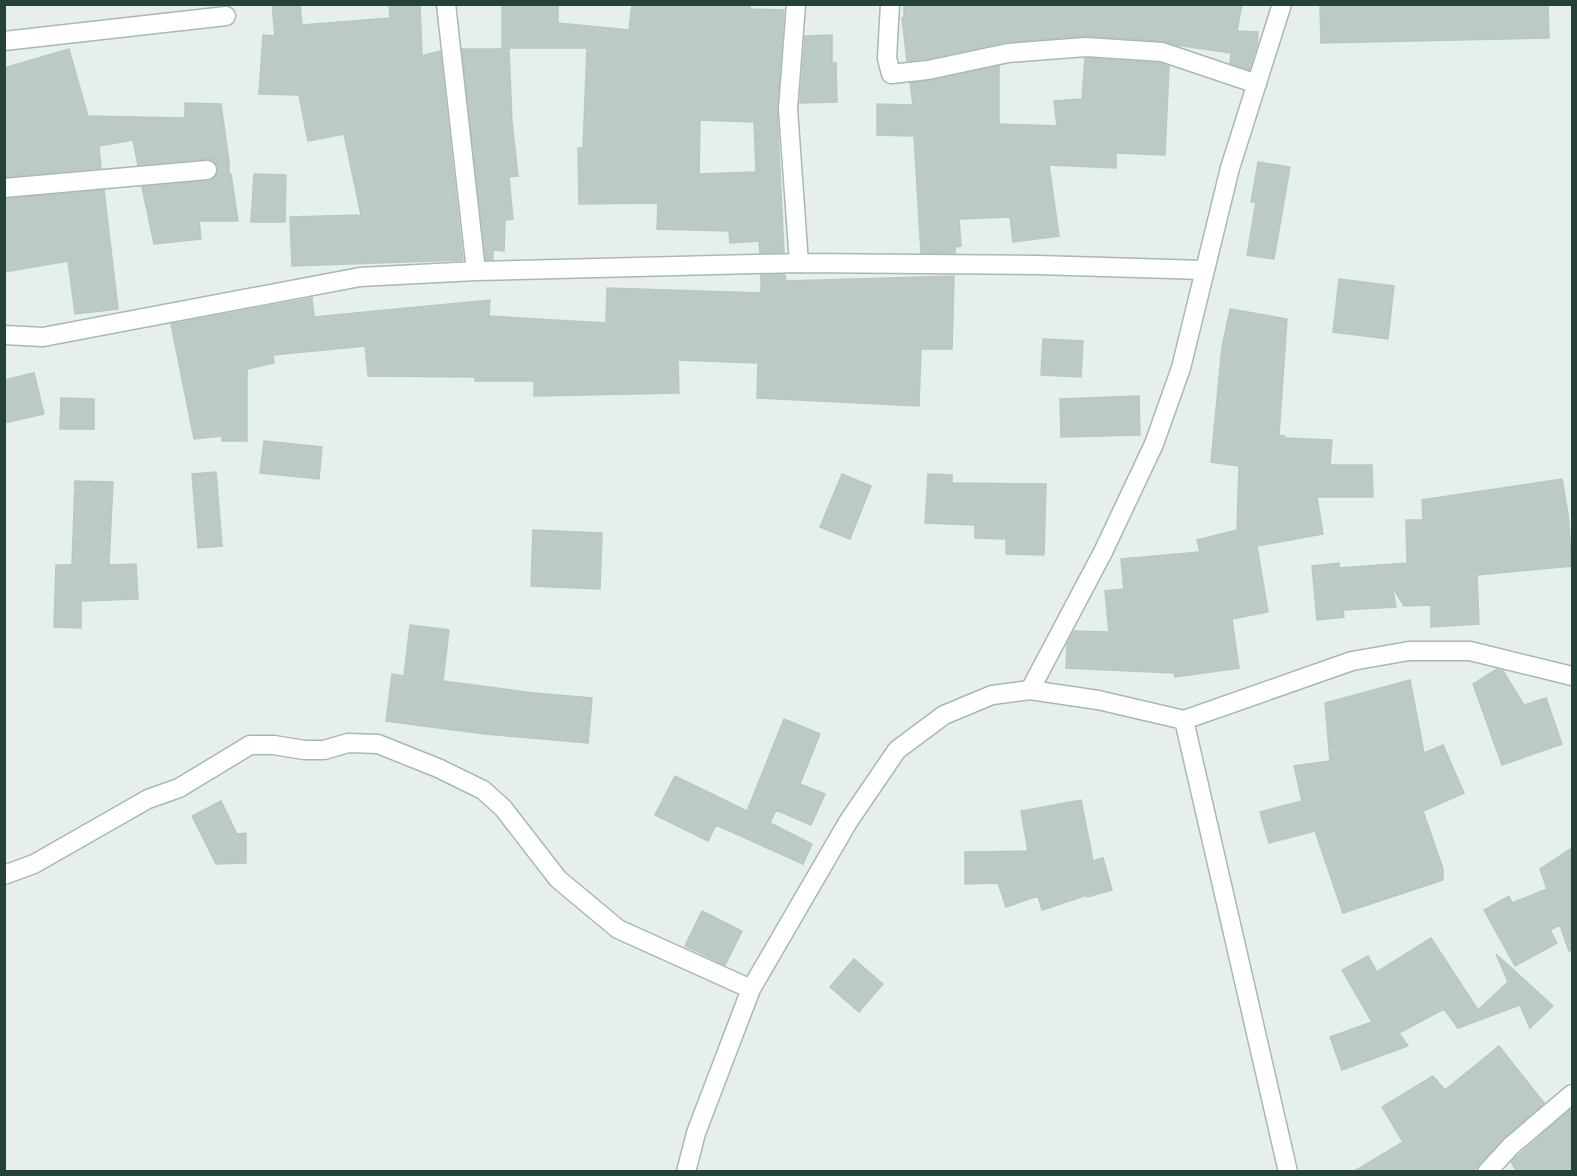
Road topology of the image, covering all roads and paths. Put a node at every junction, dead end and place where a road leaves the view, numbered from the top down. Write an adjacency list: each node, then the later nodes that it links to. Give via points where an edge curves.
1 (446, 4): 12 (street)
2 (796, 4): 10 (street, via 788,109)
3 (890, 4): 7 (street, via 887,58 891,74 1008,53 1086,47 1162,52)
4 (1282, 4): 7 (street)
5 (226, 16): 6 (street)
6 (4, 42)
7 (1257, 84): 11 (street)
8 (207, 170): 9 (street)
9 (4, 188)
10 (799, 263): 11 (street); 12 (street)
11 (1204, 270): 15 (street, via 1181,368 1154,444)
12 (476, 271): 13 (street, via 360,277 43,337)
13 (4, 335)
14 (1572, 676): 16 (street, via 1470,651 1409,651 1352,661)
15 (1030, 690): 16 (street, via 1098,700); 18 (street, via 992,695 944,715 897,750 848,822)
16 (1184, 720): 21 (street)
17 (4, 875): 18 (street, via 34,864 148,799 179,788 250,746 324,750 348,742 378,744 483,790 503,808 558,879 618,929)
18 (751, 989): 20 (street, via 696,1133)
19 (1572, 1094): 22 (street, via 1510,1146)
20 (686, 1172)
21 (1288, 1172)
22 (1487, 1172)

